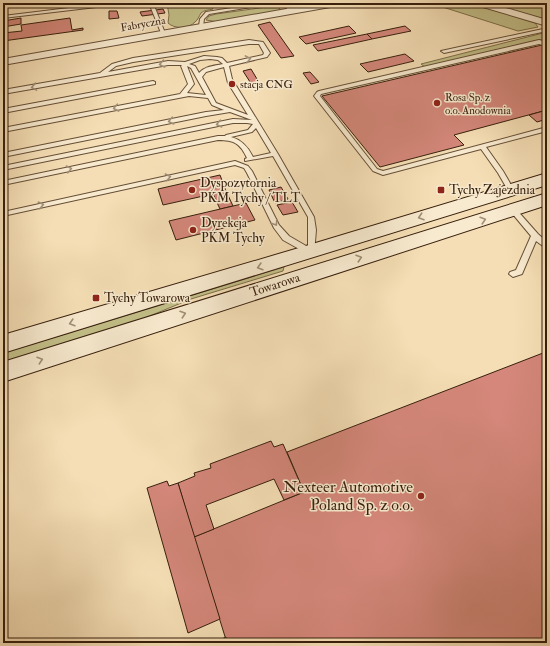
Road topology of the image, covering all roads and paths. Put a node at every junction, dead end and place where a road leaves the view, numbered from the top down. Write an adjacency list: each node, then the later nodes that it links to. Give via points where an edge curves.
1 (122, 3): 8 (lane)
2 (151, 3): 12 (lane)
3 (274, 3): 10 (lane, via 208,13 202,19)
4 (284, 3): 7 (lane)
5 (336, 3): 7 (street, Fabryczna)
6 (479, 3): 9 (street)
7 (292, 10): 10 (street, Fabryczna)
8 (3, 17)
9 (547, 23)
10 (201, 26): 12 (street, Fabryczna)
11 (547, 26): 14 (lane, via 544,30)
12 (163, 33): 15 (street, Fabryczna)
13 (547, 44): 30 (lane, via 539,42 316,96 375,170 383,173)
14 (444, 51)
15 (3, 62)
16 (185, 64): 17 (lane, via 211,58); 18 (lane, one-way to 18, via 168,63); 19 (lane, via 193,67); 22 (lane, via 191,84)
17 (225, 64): 18 (lane, one-way to 18, via 265,56 267,52 261,43 249,42 122,62); 19 (lane, via 204,71); 26 (lane, via 229,71 229,80)
18 (100, 75): 21 (lane, one-way to 21)
19 (199, 77): 23 (lane)
20 (153, 83): 24 (lane)
21 (3, 92)
22 (182, 95): 23 (lane); 28 (lane, one-way to 28)
23 (210, 97): 25 (lane, via 214,104)
24 (3, 111)
25 (237, 112): 26 (lane); 32 (lane, one-way to 32, via 210,113)
26 (256, 122): 29 (lane, via 250,131); 31 (lane); 35 (lane, one-way to 35, via 233,121)
27 (547, 129): 30 (lane)
28 (3, 130)
29 (218, 138): 33 (lane, via 237,140); 37 (lane, one-way to 29)
30 (482, 146): 38 (lane)
31 (275, 154): 33 (lane); 44 (lane, via 310,217)
32 (3, 155)
33 (251, 159): 34 (lane)
34 (230, 164): 41 (lane, one-way to 34); 44 (lane, one-way to 44, via 242,164 246,167 276,226 286,238)
35 (3, 168)
36 (547, 179): 38 (street, Towarowa)
37 (3, 183)
38 (511, 190): 44 (street, Towarowa, one-way to 44)
39 (546, 201): 40 (street, Towarowa)
40 (514, 210): 42 (lane); 44 (street, Towarowa, one-way to 40)
41 (3, 214)
42 (535, 236): 43 (lane); 45 (lane, via 519,272)
43 (547, 246)
44 (316, 261): 46 (street, Towarowa, one-way to 46); 47 (street, Towarowa, one-way to 44)
45 (513, 274)
46 (3, 344)
47 (3, 372)

